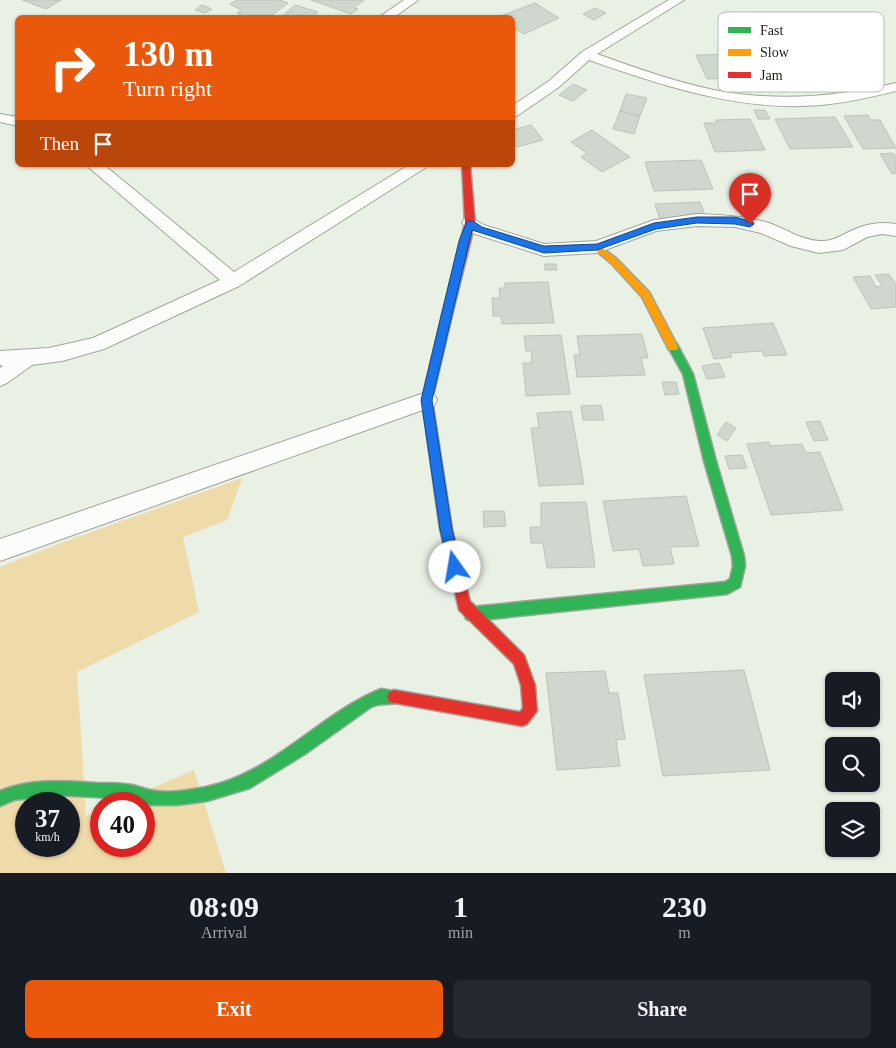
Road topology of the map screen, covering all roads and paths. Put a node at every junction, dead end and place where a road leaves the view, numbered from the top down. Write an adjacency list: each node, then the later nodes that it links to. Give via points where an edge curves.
1 (412, 0): 3 (street)
2 (678, 0): 4 (street)
3 (389, 15)
4 (587, 55): 5 (street, via 714,94 819,101); 6 (street, via 554,84)
5 (875, 92)
6 (515, 111)
7 (0, 118): 8 (street)
8 (15, 121)
9 (96, 167): 15 (street)
10 (417, 167): 15 (street)
11 (466, 167): 12 (street)
12 (470, 223): 14 (street, via 478,230 544,250); 19 (street)
13 (896, 230): 14 (street, via 882,228 863,232 837,246 819,247 735,221 697,220 654,226)
14 (597, 247): 21 (street, via 646,295 688,374 738,556 735,583 727,588)
15 (233, 281): 17 (street, via 98,344)
16 (0, 358): 17 (street)
17 (26, 360): 18 (street)
18 (0, 378)
19 (427, 400): 20 (street); 21 (street, via 446,529 464,605)
20 (0, 550)
21 (471, 614): 22 (street, via 519,660 525,671 530,711 522,718 398,696 381,696 366,702 245,783 207,794 152,798 131,792 56,788 13,793)
22 (0, 799)

